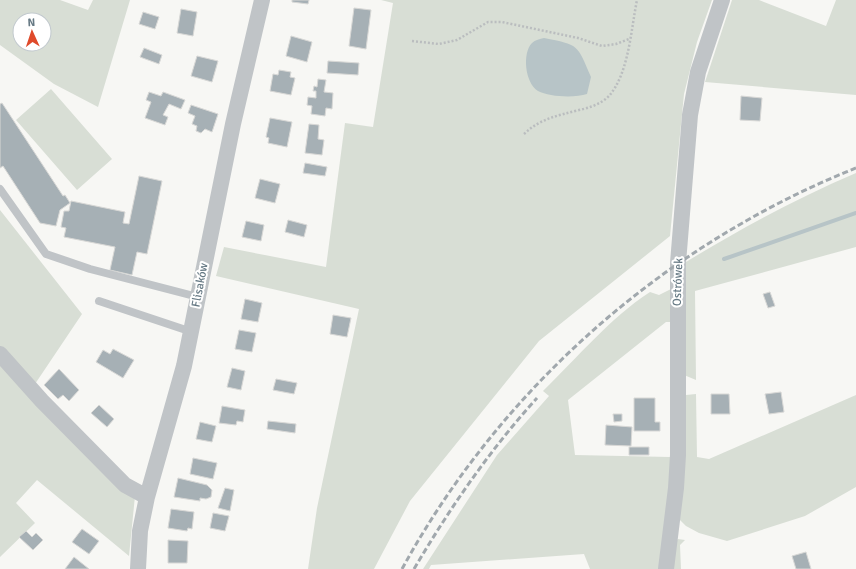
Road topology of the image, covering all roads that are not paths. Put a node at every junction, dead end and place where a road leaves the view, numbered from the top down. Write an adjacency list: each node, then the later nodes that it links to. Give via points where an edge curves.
1 (262, 0): 4 (street, Flisaków, via 233,124)
2 (722, 0): 10 (street, Ostrówek, via 698,72 690,115 678,263 678,455)
3 (0, 189): 4 (lane, via 46,254 90,269)
4 (198, 297): 6 (street, Flisaków)
5 (99, 301): 6 (lane)
6 (192, 332): 8 (street, Flisaków, via 169,425)
7 (0, 354): 8 (street, via 42,401 125,485)
8 (147, 497): 9 (street, Flisaków, via 140,531)
9 (138, 569)
10 (666, 569)

